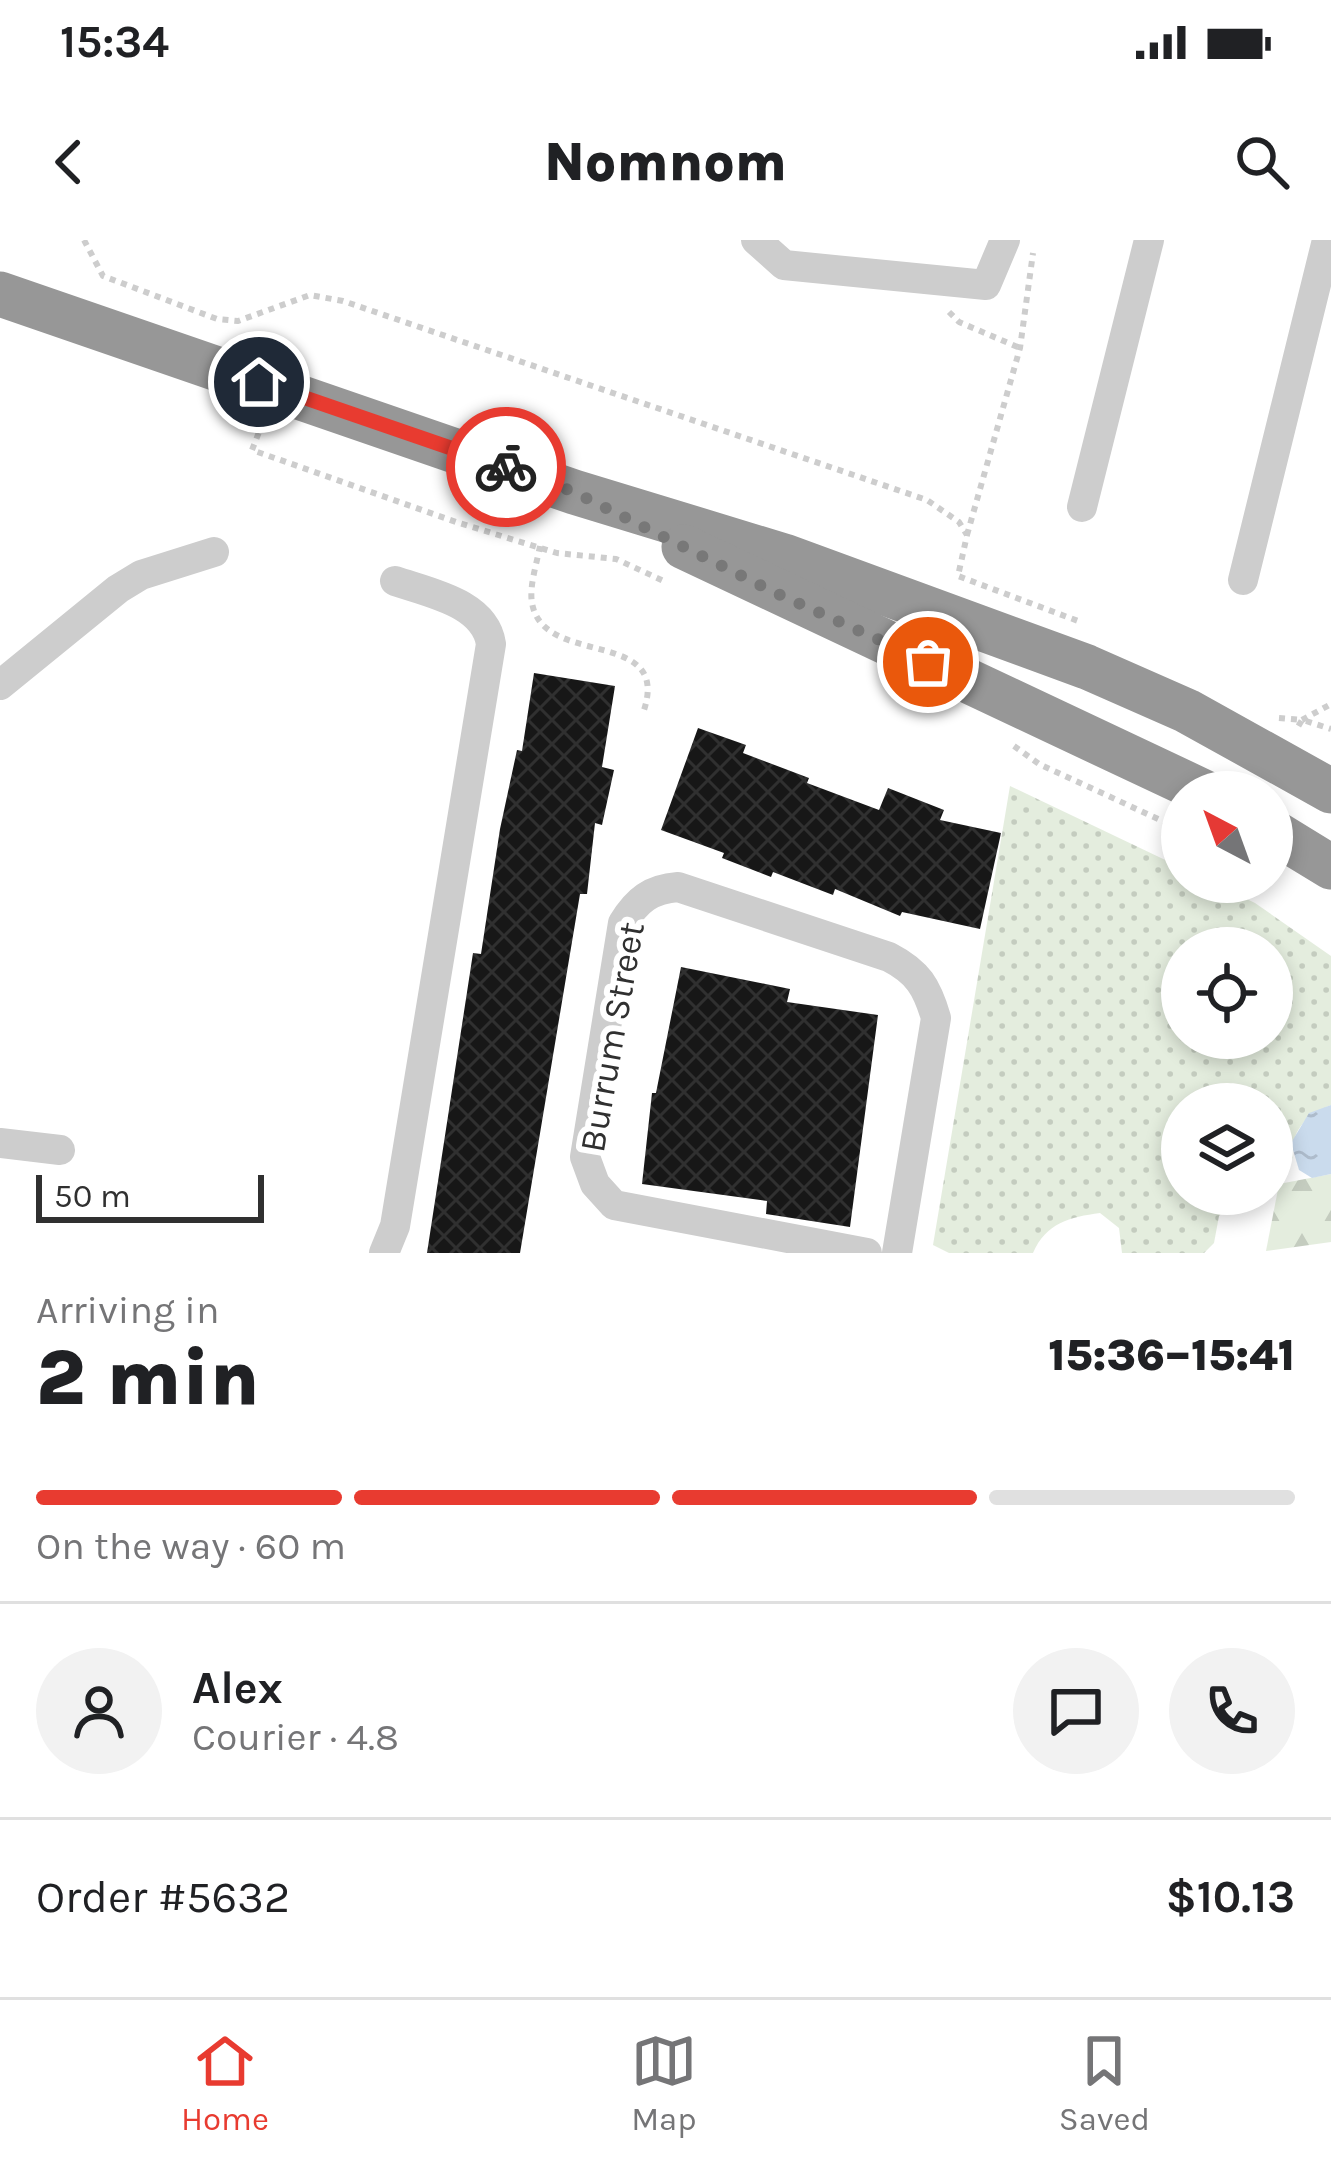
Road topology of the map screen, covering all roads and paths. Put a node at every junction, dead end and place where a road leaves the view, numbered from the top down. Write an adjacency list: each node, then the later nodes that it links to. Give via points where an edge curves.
1 (84, 240): 11 (path, via 103,276 217,320 238,321 310,296 343,302 927,500)
2 (755, 240): 3 (street, via 784,265 986,285)
3 (1004, 240)
4 (1034, 240): 11 (path, via 1020,348)
5 (1149, 240): 10 (street)
6 (1317, 247): 14 (street)
7 (0, 294): 9 (highway)
8 (274, 431): 12 (path, via 261,427 252,450)
9 (574, 492): 26 (highway); 27 (highway, via 784,556 1087,668 1187,711)
10 (1082, 507)
11 (967, 535): 17 (path, via 958,576)
12 (540, 546): 16 (path, via 616,560); 20 (path, via 536,616 547,630 645,671 651,692)
13 (214, 552): 18 (street, via 118,589)
14 (1244, 580)
15 (395, 581): 33 (street, via 472,612 488,626 491,644 395,1226)
16 (681, 589)
17 (1089, 628)
18 (0, 685)
19 (1331, 704): 22 (path)
20 (643, 713)
21 (1278, 717): 22 (path)
22 (1302, 720): 23 (path); 24 (path)
23 (1331, 729)
24 (1295, 732)
25 (999, 735): 28 (path, via 1039,764)
26 (1161, 772)
27 (1331, 791)
28 (1161, 820)
29 (1293, 844): 30 (highway)
30 (1331, 867)
31 (0, 1143): 32 (street)
32 (60, 1150)
33 (384, 1253)
34 (867, 1253): 35 (street, Burrum Street, via 614,1205 595,1184 585,1157 623,923 637,902 678,887 889,957 928,989 936,1018)
35 (897, 1253)

